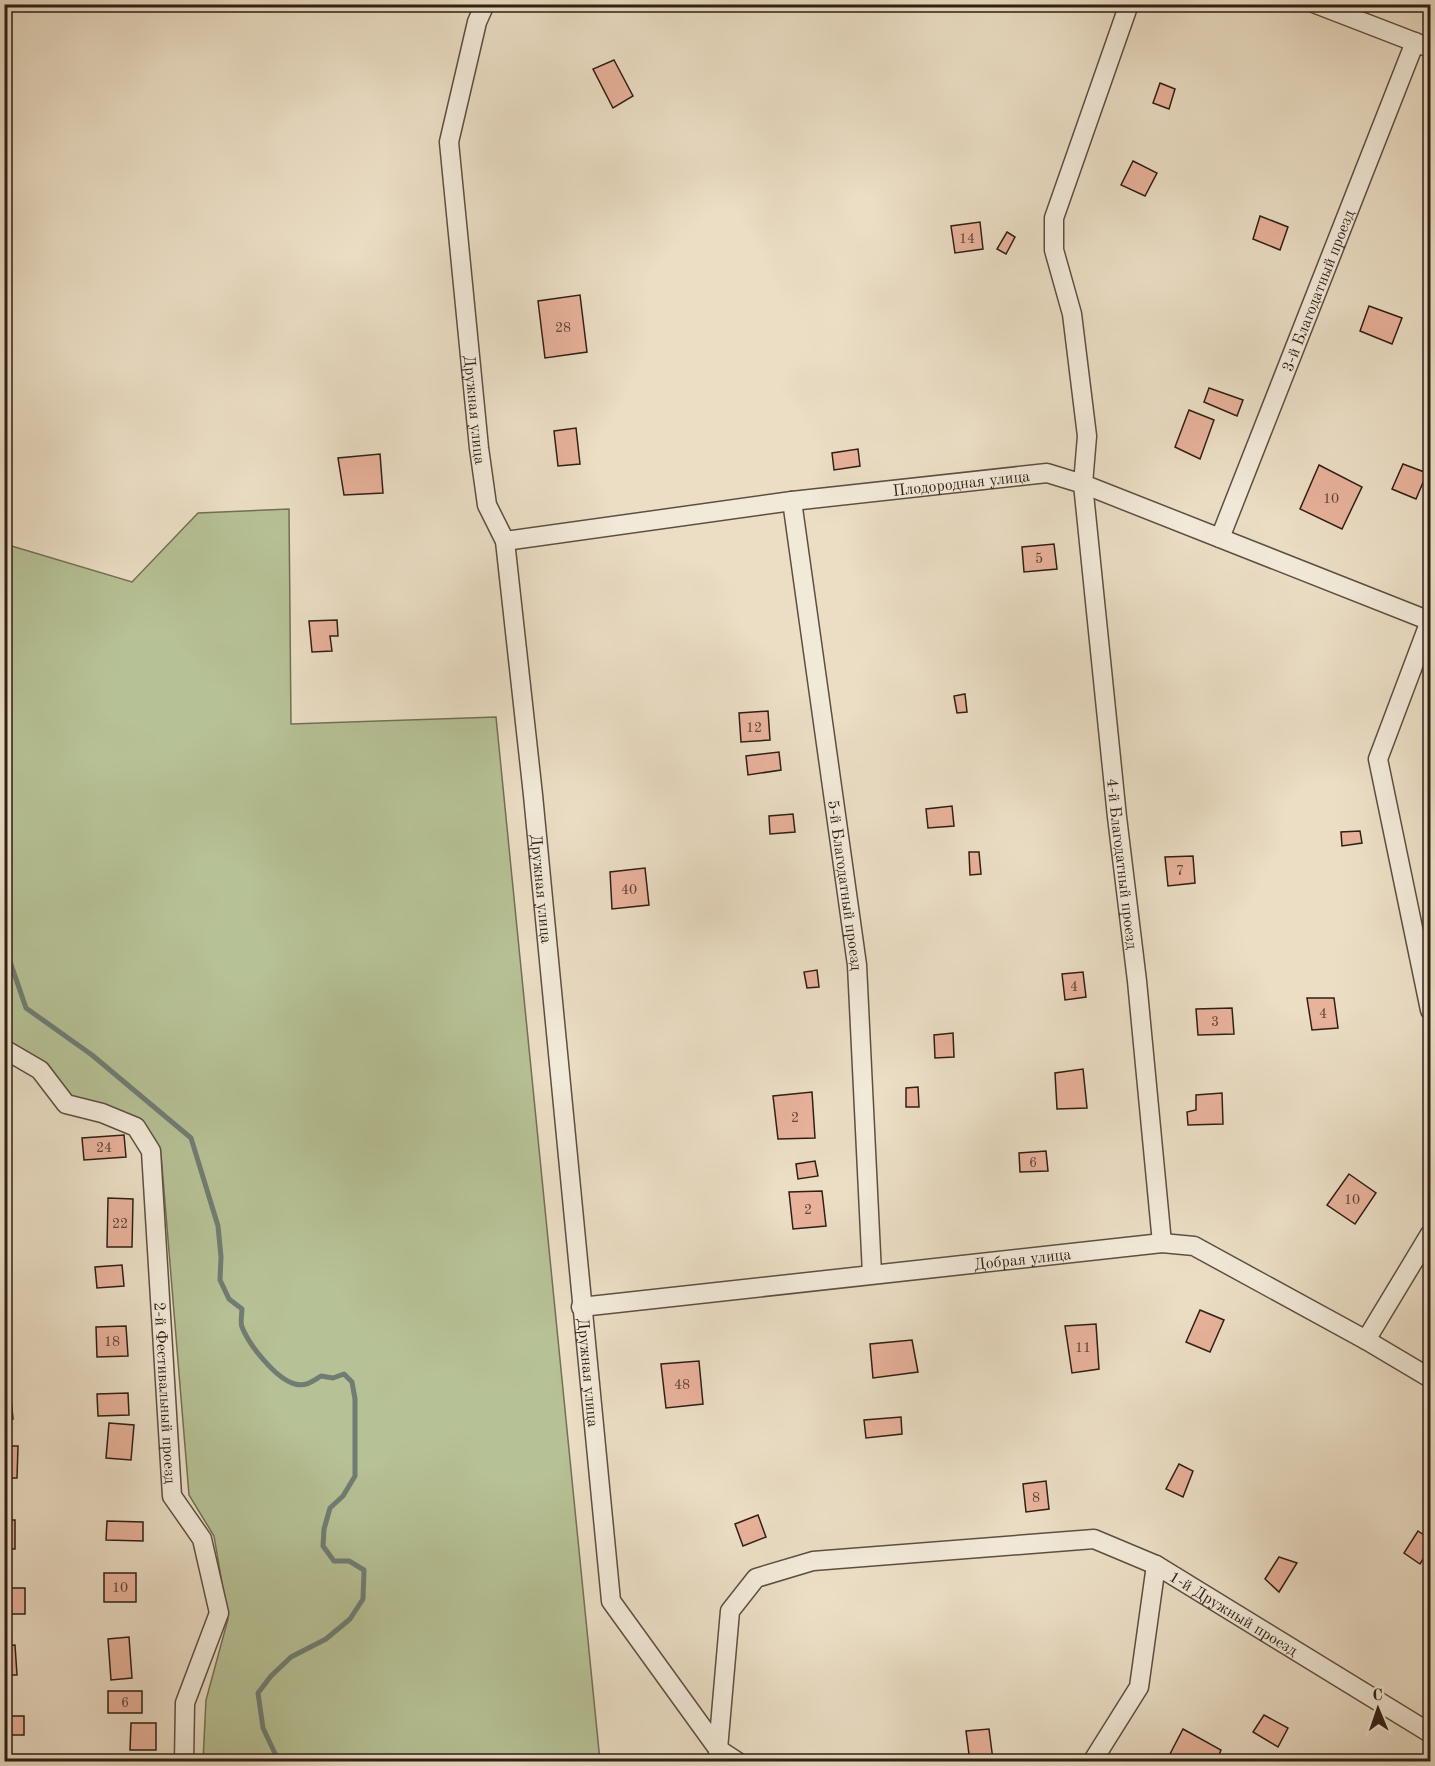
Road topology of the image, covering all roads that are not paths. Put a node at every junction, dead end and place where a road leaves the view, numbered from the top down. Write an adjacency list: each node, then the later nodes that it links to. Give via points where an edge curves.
1 (486, 4): 8 (street, Дружная улица, via 477,22 449,142 479,448 487,505)
2 (1129, 4): 5 (street, 4-й Благодатный проезд, via 1054,218 1054,250 1072,314 1087,436)
3 (1316, 4): 4 (street)
4 (1423, 45): 7 (street, 3-й Благодатный проезд)
5 (1083, 484): 6 (street, Плодородная улица, via 1047,472); 7 (street, Плодородная улица); 13 (street, 4-й Благодатный проезд)
6 (792, 501): 8 (street, Плодородная улица); 14 (street, 5-й Благодатный проезд, via 857,965)
7 (1220, 538): 9 (street, Плодородная улица)
8 (505, 541): 15 (street, Дружная улица)
9 (1430, 621): 10 (street, via 1378,759)
10 (1431, 1010)
11 (4, 1049): 21 (street, 2-й Фестивальный проезд, via 40,1070 66,1104 136,1127 151,1151 172,1496 202,1539 219,1613 185,1704)
12 (1431, 1234): 16 (street)
13 (1162, 1243): 14 (street, Добрая улица); 16 (street, Добрая улица, via 1194,1246)
14 (872, 1274): 15 (street, Добрая улица)
15 (581, 1307): 20 (street, Дружная улица, via 611,1601)
16 (1366, 1340): 17 (street, Добрая улица)
17 (1431, 1378)
18 (1156, 1565): 19 (street, 1-й Дружный проезд); 20 (street, via 1094,1539 813,1561 756,1578 730,1611); 23 (street, 1-й Дружный проезд, via 1139,1687)
19 (1431, 1733)
20 (718, 1755): 22 (street)
21 (184, 1761)
22 (738, 1761)
23 (1092, 1761)

